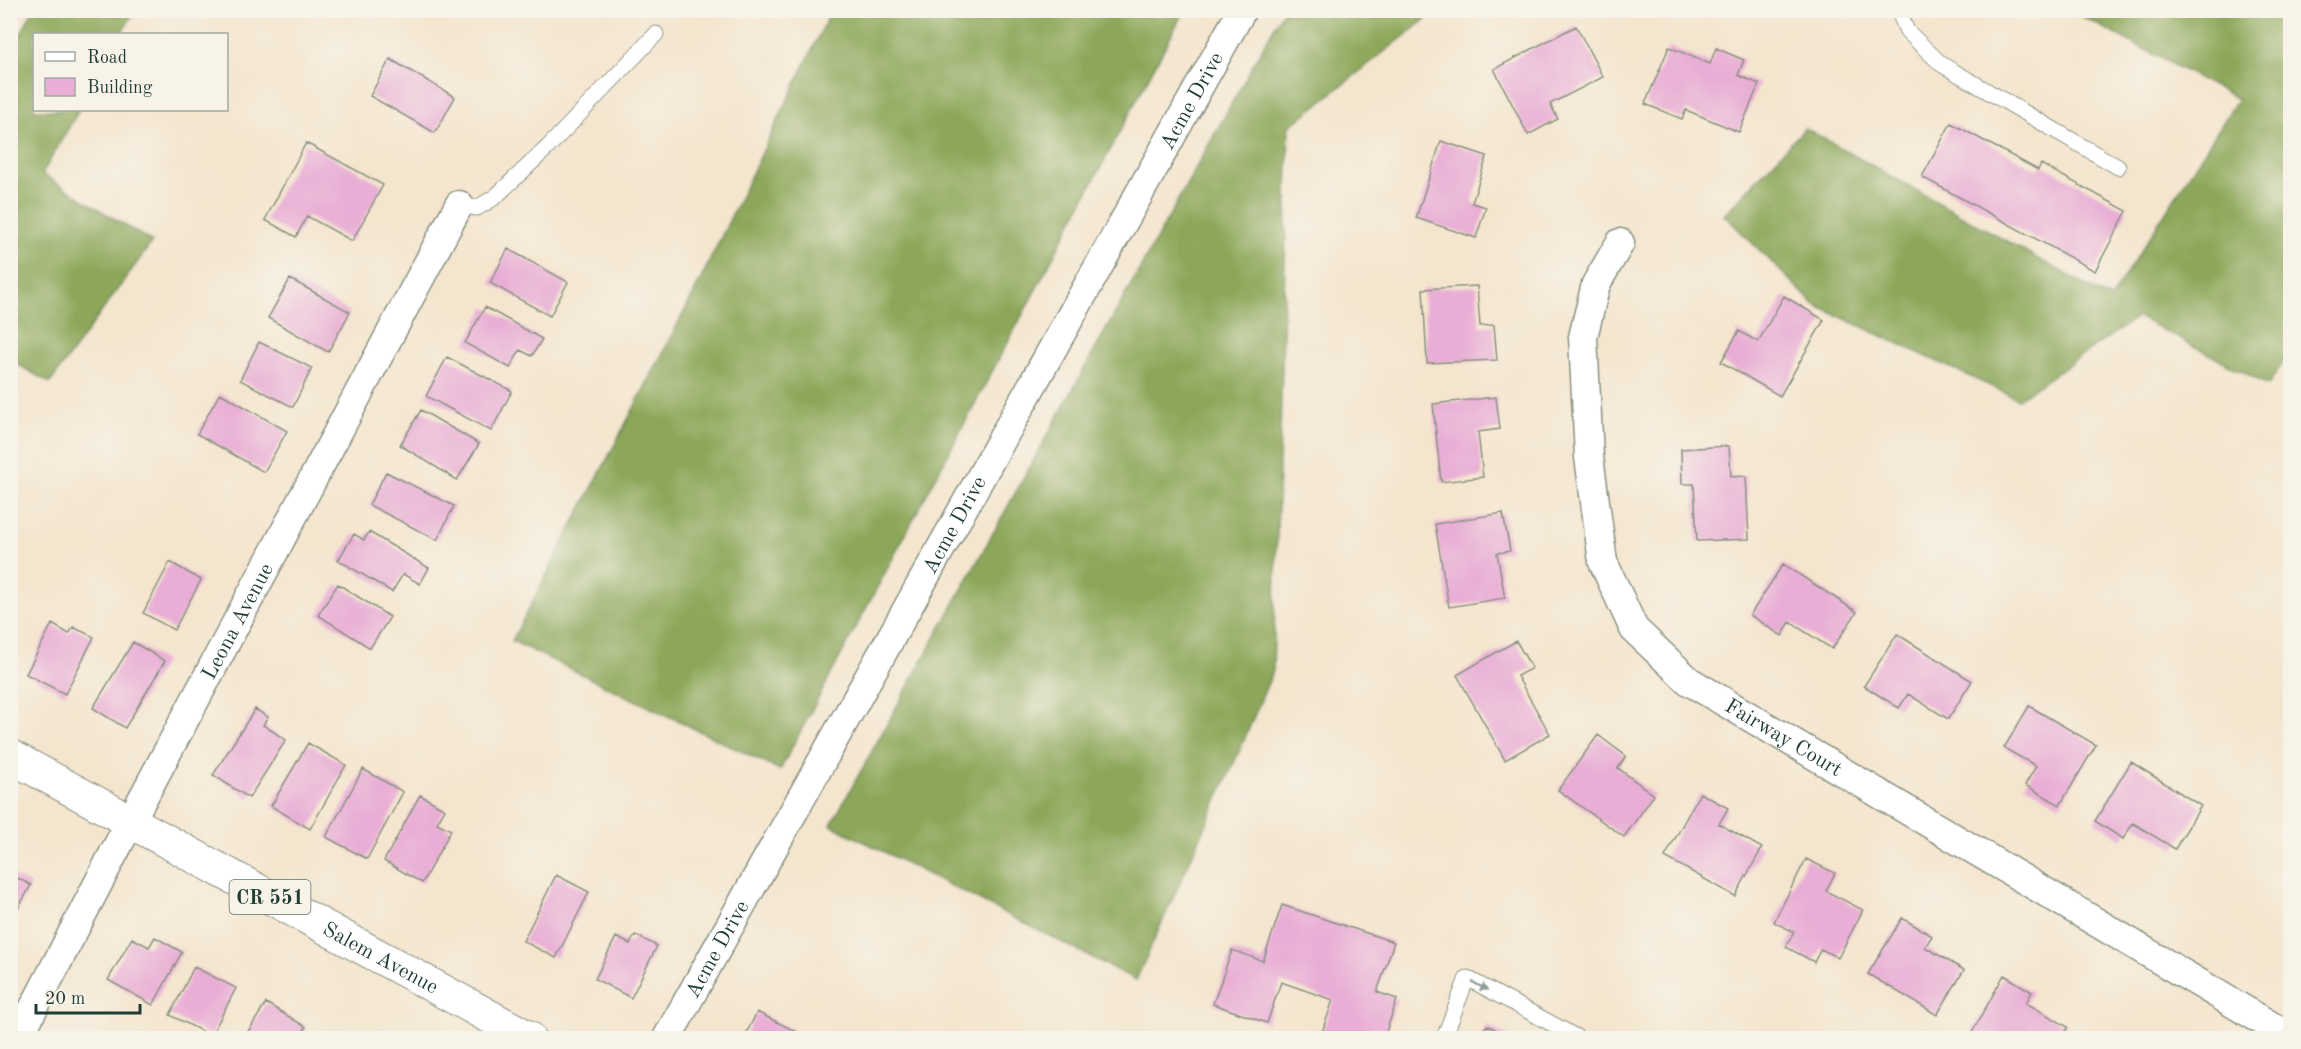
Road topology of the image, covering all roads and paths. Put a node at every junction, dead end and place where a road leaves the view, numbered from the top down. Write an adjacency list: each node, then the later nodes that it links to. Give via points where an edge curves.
1 (1242, 10): 12 (street, Acme Drive)
2 (1898, 10): 4 (lane, via 1907,31 1941,64)
3 (656, 34): 5 (lane, via 495,197 477,208)
4 (2118, 167)
5 (459, 205): 8 (street, Leona Avenue)
6 (1620, 243): 9 (street, Fairway Court, via 1596,284 1582,337 1589,457 1603,562 1634,630 1689,681)
7 (10, 756): 8 (main road, Salem Avenue / CR 551)
8 (130, 822): 10 (street, Leona Avenue); 11 (main road, Salem Avenue / CR 551)
9 (2290, 1037)
10 (18, 1038)
11 (529, 1038)
12 (667, 1038)
13 (1444, 1038): 14 (lane, one-way to 14, via 1467,978)
14 (1578, 1038)

